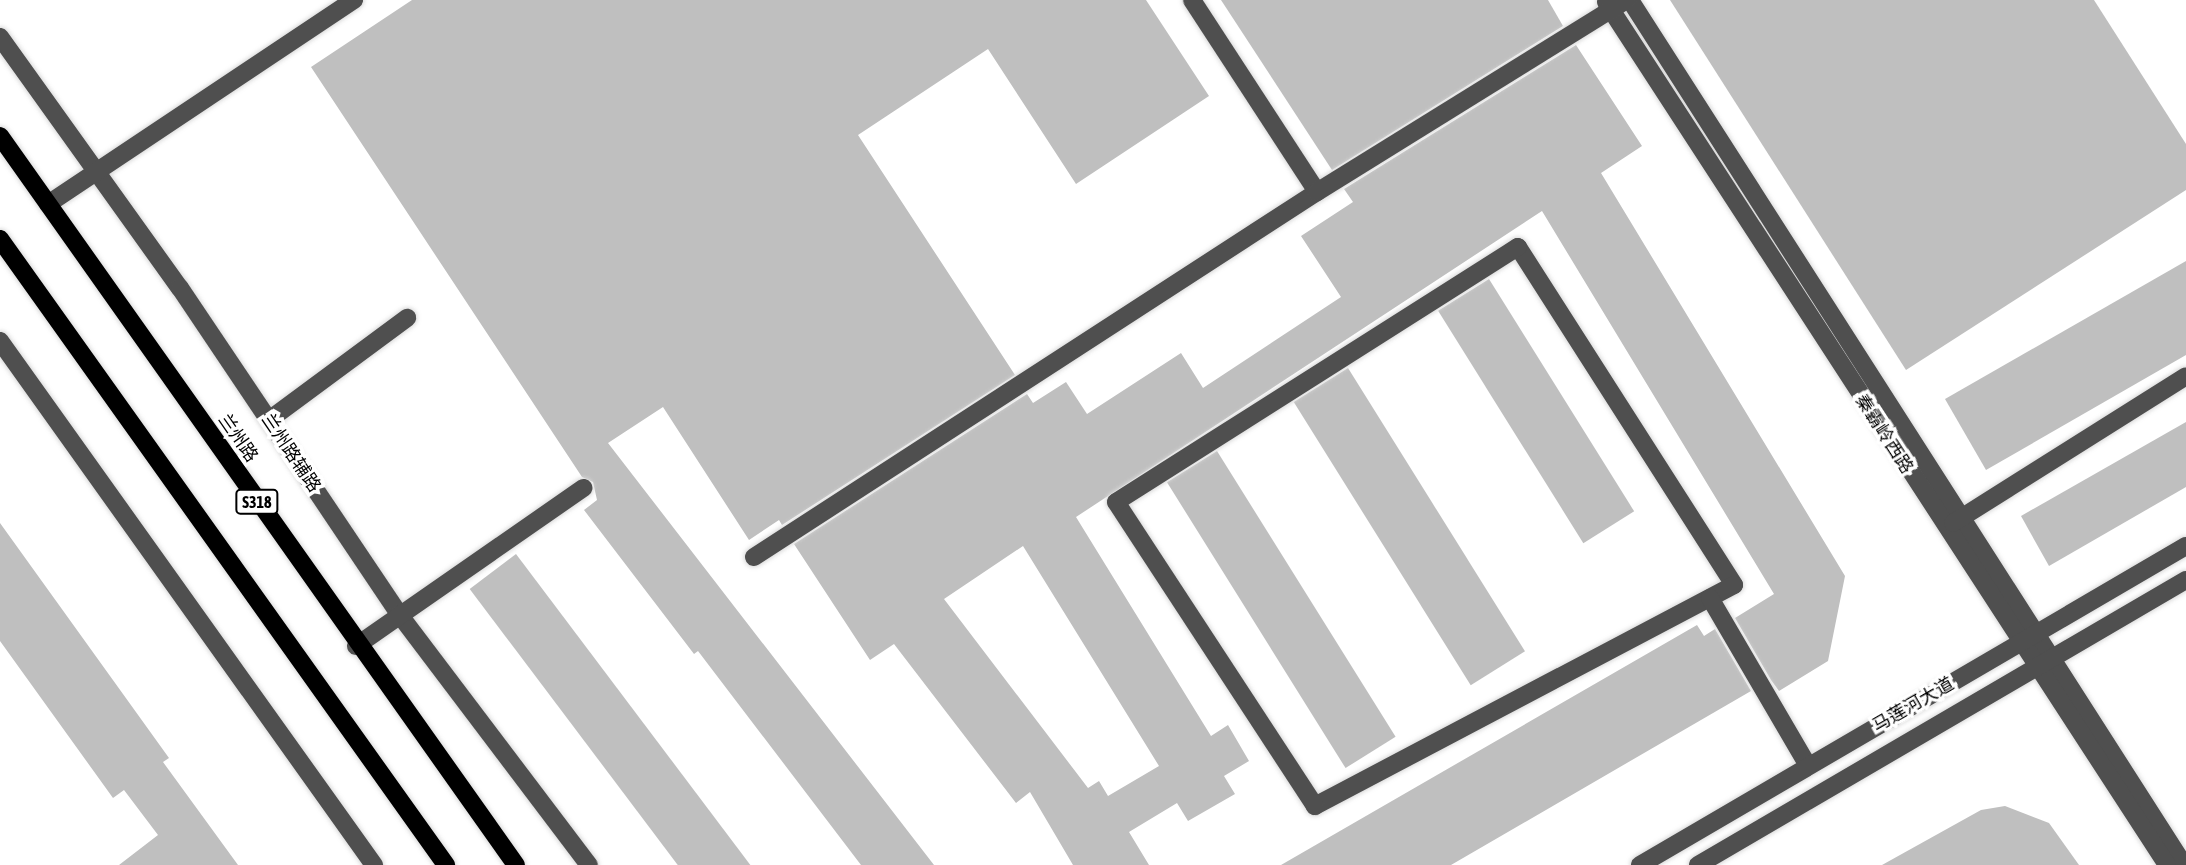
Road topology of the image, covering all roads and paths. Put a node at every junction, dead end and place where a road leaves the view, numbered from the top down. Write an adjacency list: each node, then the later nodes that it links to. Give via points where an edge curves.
1 (354, 0): 7 (street)
2 (1192, 0): 8 (street)
3 (1628, 0): 4 (street); 16 (street, 秦霸岭西路)
4 (1607, 5): 8 (street); 17 (street, 秦霸岭西路)
5 (0, 37): 7 (street, 兰州路辅路)
6 (0, 136): 9 (main road, 兰州路 / S318)
7 (98, 171): 9 (street); 14 (street, 兰州路辅路)
8 (1317, 192): 19 (street)
9 (48, 204): 24 (main road, 兰州路 / S318)
10 (0, 239): 28 (main road)
11 (407, 318): 14 (street)
12 (0, 341): 27 (street)
13 (2186, 376): 16 (street)
14 (269, 420): 22 (street, 兰州路辅路)
15 (583, 488): 22 (street)
16 (1963, 516): 17 (street); 23 (street, 秦霸岭西路)
17 (1944, 528): 23 (street, 秦霸岭西路)
18 (2186, 546): 23 (street, 马莲河大道)
19 (754, 557)
20 (2186, 580): 25 (street, 马莲河大道)
21 (1710, 598): 21 (street, via 1734,585 1518,247 1116,502 1315,806); 26 (street)
22 (399, 614): 24 (street); 30 (street, 兰州路辅路)
23 (2029, 637): 25 (street, 秦霸岭西路); 26 (street, 马莲河大道)
24 (356, 646): 29 (main road, 兰州路 / S318)
25 (2045, 662): 32 (street, 马莲河大道); 33 (street, 秦霸岭西路); 34 (street, 秦霸岭西路)
26 (1808, 766): 31 (street, 马莲河大道)
27 (374, 865)
28 (446, 865)
29 (516, 865)
30 (589, 865)
31 (1640, 865)
32 (1698, 865)
33 (2166, 865)
34 (2184, 865)

